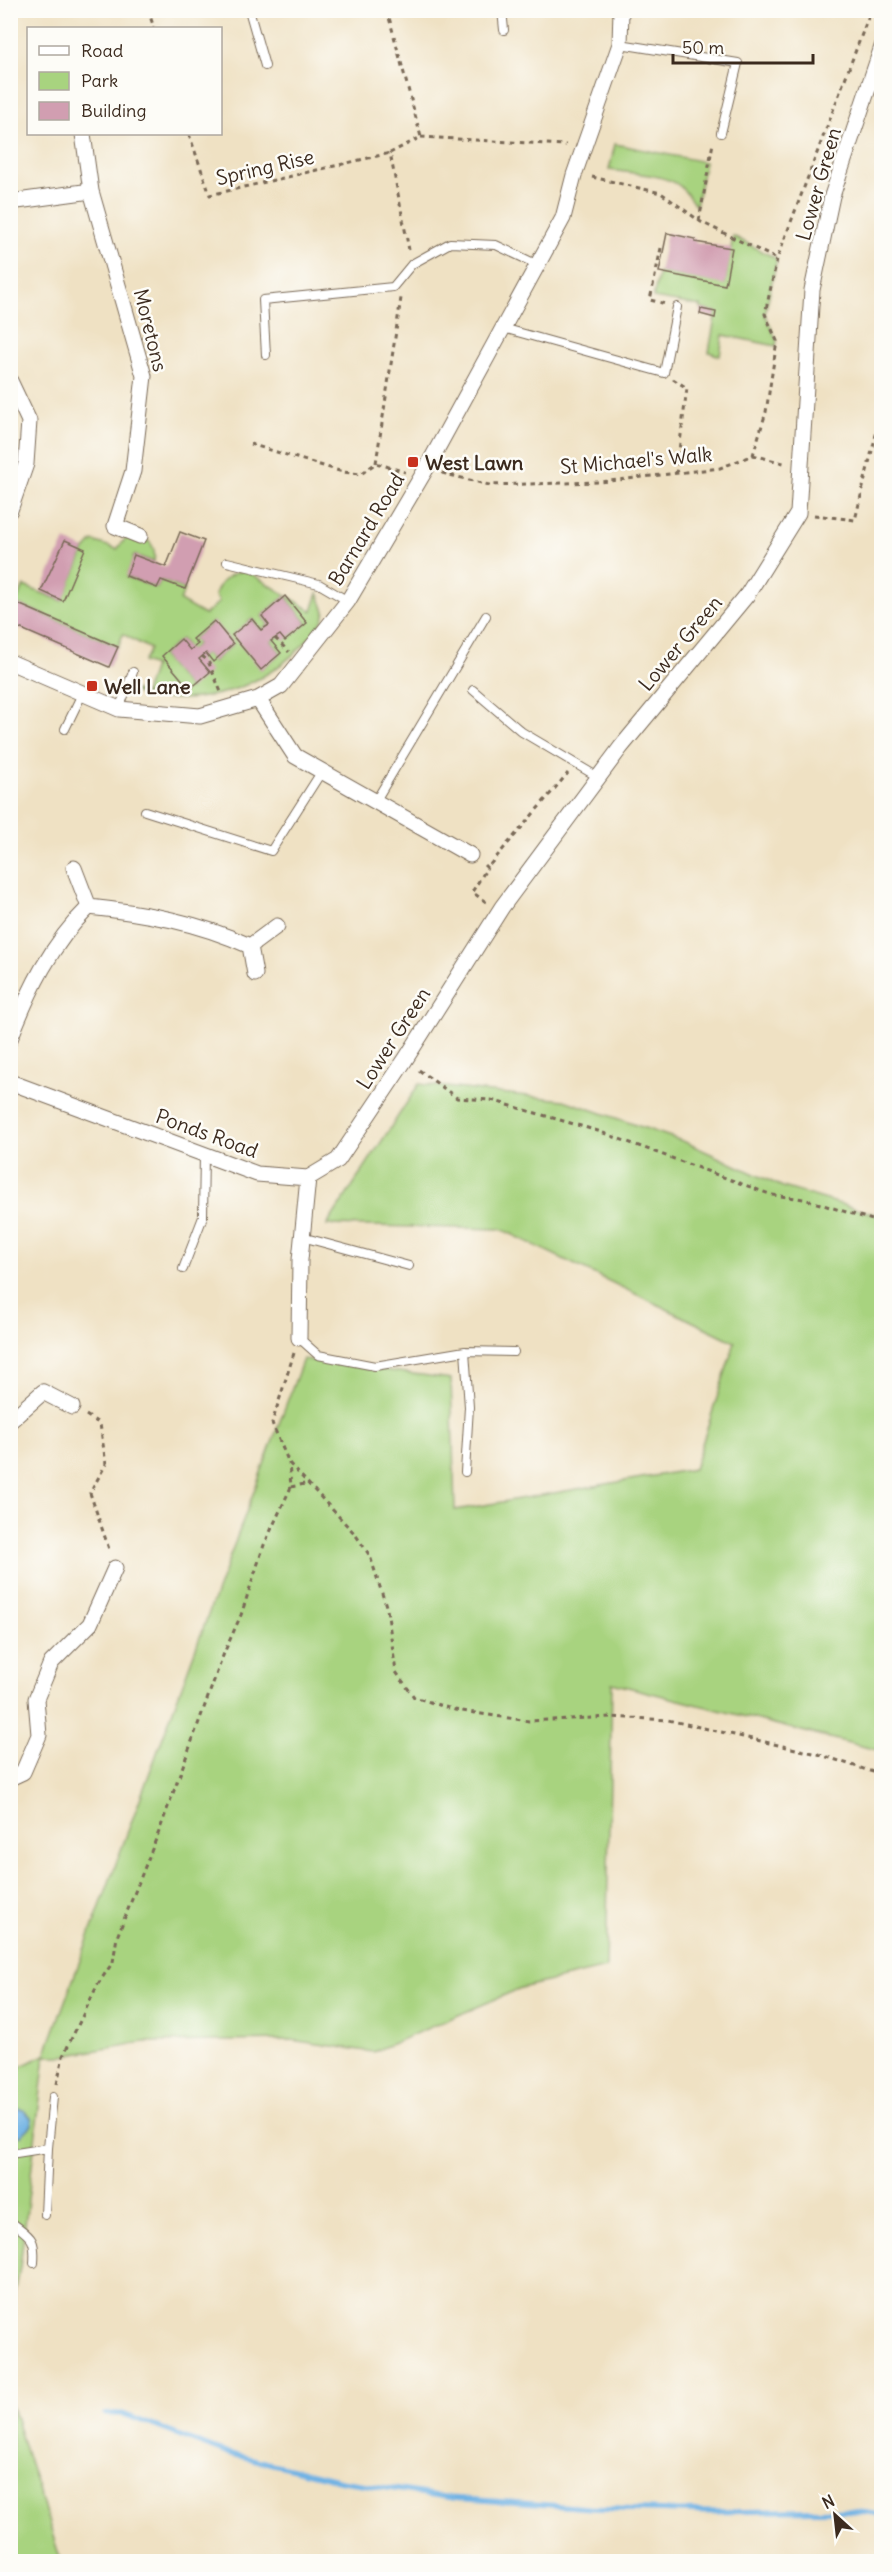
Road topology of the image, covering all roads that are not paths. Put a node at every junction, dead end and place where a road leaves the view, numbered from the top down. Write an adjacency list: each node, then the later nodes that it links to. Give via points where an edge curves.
1 (249, 10): 7 (lane)
2 (502, 10): 4 (lane)
3 (621, 10): 5 (street, Barnard Road)
4 (504, 30)
5 (620, 44): 8 (lane, via 738,63); 12 (street, Barnard Road, via 574,174 563,218)
6 (882, 47): 30 (street, Lower Green, via 832,196 812,290 798,513 747,595)
7 (265, 66)
8 (721, 133)
9 (83, 135): 10 (street, Moretons)
10 (91, 190): 11 (street); 18 (street, Moretons, via 144,376 133,471 115,526)
11 (10, 202)
12 (538, 265): 14 (street, Barnard Road); 15 (lane, via 496,245 450,243 412,264 393,287 263,300)
13 (677, 307): 14 (lane, via 664,373)
14 (503, 328): 20 (street, Barnard Road)
15 (266, 355)
16 (10, 381): 17 (street, via 29,421 26,464)
17 (10, 510)
18 (140, 536)
19 (227, 562): 20 (lane, via 319,584)
20 (348, 601): 26 (street, Barnard Road, via 280,686)
21 (486, 616): 31 (lane)
22 (10, 662): 25 (street, Barnard Road)
23 (133, 672): 27 (lane)
24 (473, 690): 30 (lane, via 522,732)
25 (82, 694): 27 (street, Barnard Road); 28 (lane)
26 (258, 699): 27 (street, Barnard Road, via 200,716); 29 (street, via 295,756)
27 (119, 709)
28 (65, 729)
29 (322, 771): 31 (street); 32 (lane, via 271,851)
30 (598, 777): 42 (street, Lower Green, via 500,912 338,1160)
31 (375, 802): 33 (street)
32 (145, 811)
33 (470, 855)
34 (74, 868): 35 (street)
35 (89, 907): 37 (street, via 151,914 221,933); 39 (street, via 67,928 29,991)
36 (277, 926): 37 (street)
37 (250, 946): 38 (street)
38 (255, 974)
39 (10, 1039)
40 (10, 1082): 41 (street, Ponds Road)
41 (204, 1154): 42 (street, Ponds Road, via 257,1174); 45 (lane, via 203,1217)
42 (308, 1178): 43 (street)
43 (302, 1238): 44 (lane); 46 (street)
44 (409, 1266)
45 (183, 1269)
46 (299, 1338): 47 (lane, via 318,1355 375,1366)
47 (465, 1351): 48 (lane); 51 (lane, via 469,1407)
48 (514, 1352)
49 (72, 1407): 50 (street, via 43,1392)
50 (10, 1421)
51 (465, 1472)
52 (115, 1568): 53 (street, via 90,1624 51,1663 36,1699 39,1736 23,1772)
53 (10, 1778)
54 (52, 2097): 55 (lane)
55 (48, 2148): 56 (lane); 57 (lane)
56 (10, 2154)
57 (45, 2215)
58 (10, 2222): 59 (lane, via 35,2244)
59 (33, 2263)

